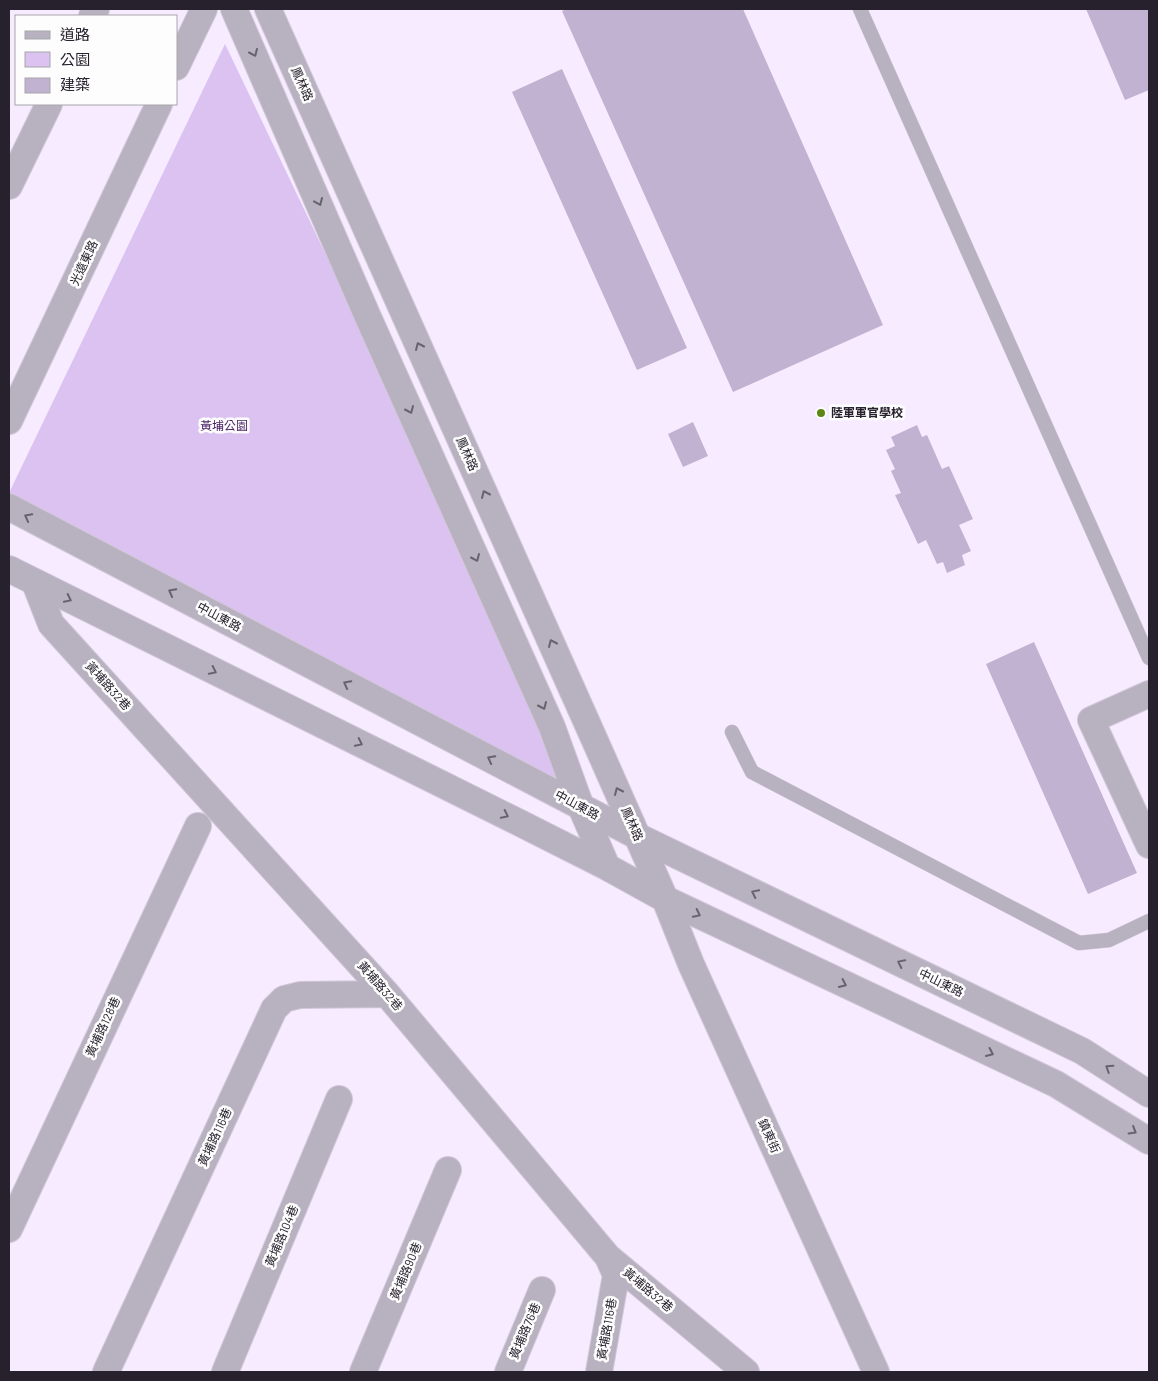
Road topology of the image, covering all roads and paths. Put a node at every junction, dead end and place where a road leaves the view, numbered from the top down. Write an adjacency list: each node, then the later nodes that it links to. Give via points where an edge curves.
1 (204, 9): 5 (street)
2 (234, 9): 16 (street, one-way to 16, via 552,727)
3 (268, 9): 18 (street, 鳳林路, one-way to 3)
4 (860, 9): 13 (lane)
5 (178, 63)
6 (49, 105): 8 (street)
7 (159, 105): 9 (street, 光遠東路)
8 (9, 186)
9 (9, 421)
10 (9, 507): 16 (street, 中山東路, one-way to 10)
11 (9, 569): 12 (street)
12 (35, 583): 20 (street, one-way to 20); 23 (street, 黃埔路32巷, via 51,624)
13 (1149, 658)
14 (1149, 694): 19 (street, via 1091,720)
15 (732, 732): 22 (lane, via 752,772 1079,943 1108,940)
16 (581, 807): 18 (street, 中山東路); 20 (street)
17 (198, 826): 28 (street, 黃埔路128巷)
18 (637, 836): 21 (street, 鳳林路); 24 (street, 中山東路, one-way to 18, via 1082,1051)
19 (1149, 845)
20 (607, 867): 21 (street)
21 (666, 899): 26 (street, one-way to 26, via 1056,1084); 37 (street, 鎮東街, via 695,973)
22 (1149, 921)
23 (387, 994): 29 (street, 黃埔路32巷); 31 (street, 黃埔路116巷, via 300,995 284,999 274,1008)
24 (1149, 1094)
25 (339, 1099): 32 (street, 黃埔路104巷)
26 (1149, 1141)
27 (448, 1170): 33 (street, 黃埔路90巷)
28 (9, 1229)
29 (608, 1257): 35 (street, 黃埔路116巷, via 616,1275); 36 (street, 黃埔路32巷)
30 (542, 1290): 34 (street, 黃埔路76巷)
31 (106, 1372)
32 (225, 1372)
33 (363, 1372)
34 (508, 1372)
35 (599, 1372)
36 (746, 1372)
37 (876, 1372)

